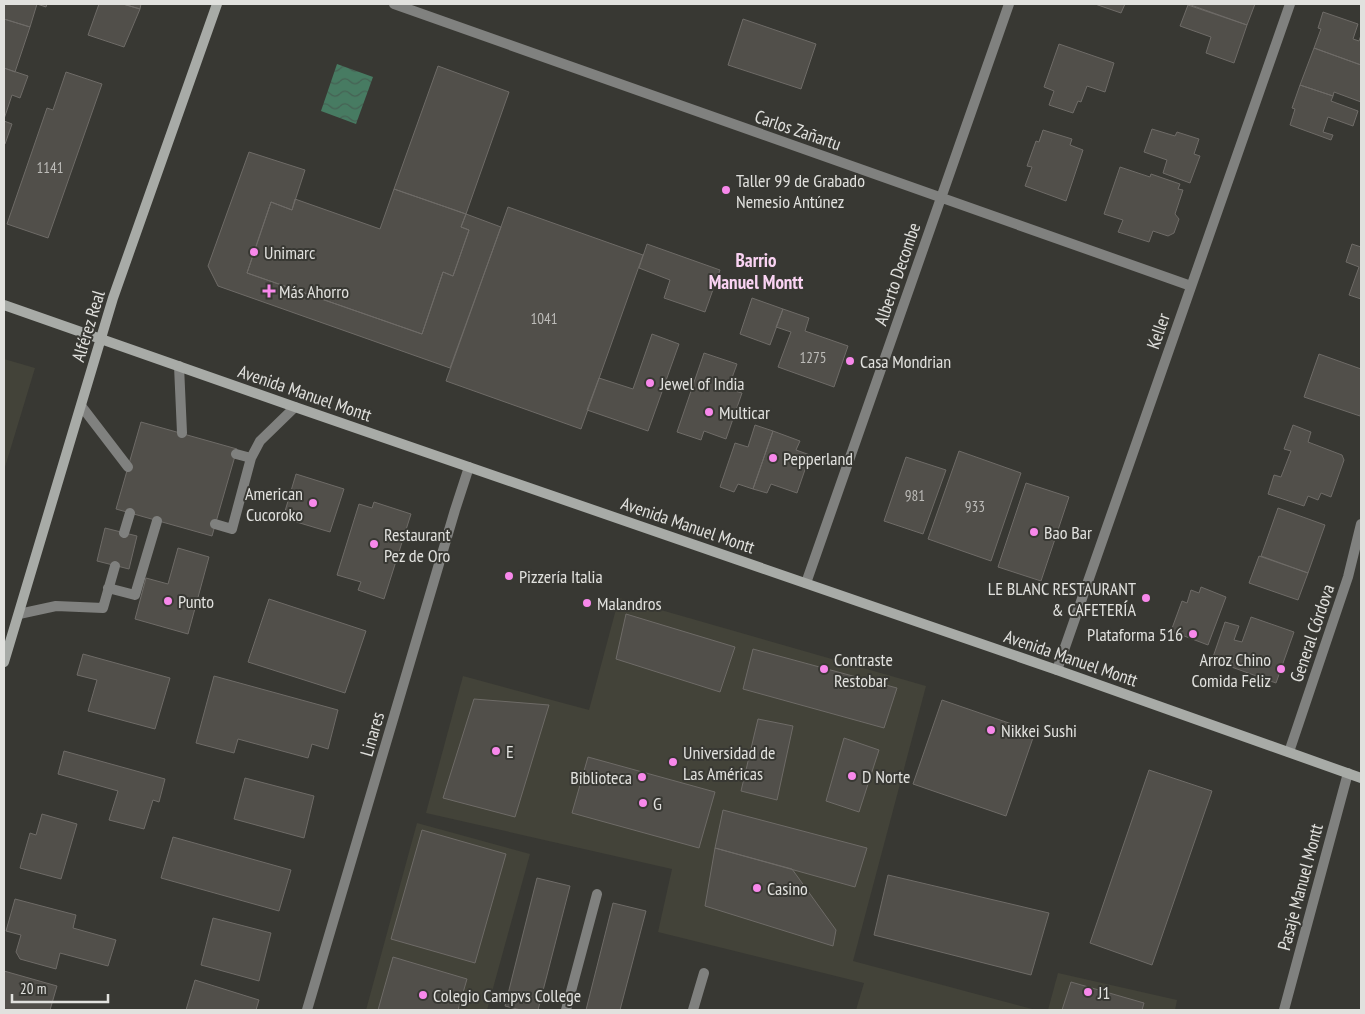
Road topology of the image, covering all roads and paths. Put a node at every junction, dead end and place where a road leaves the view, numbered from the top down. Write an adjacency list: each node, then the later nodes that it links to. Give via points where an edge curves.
1 (217, 4): 8 (main road, Alférez Real)
2 (394, 4): 5 (street, Carlos Zañartu)
3 (1009, 4): 5 (street, Alberto Decombe)
4 (1290, 4): 6 (street, Keller)
5 (941, 198): 6 (street, Carlos Zañartu); 23 (street, Alberto Decombe)
6 (1191, 286): 27 (street, Keller)
7 (4, 305): 8 (main road, Avenida Manuel Montt)
8 (101, 338): 9 (main road, Avenida Manuel Montt); 10 (main road, Alférez Real)
9 (179, 366): 11 (main road, Avenida Manuel Montt); 12 (street)
10 (82, 407): 15 (street); 25 (main road, Alférez Real)
11 (295, 407): 14 (street, via 260,440); 16 (main road, Avenida Manuel Montt)
12 (182, 434)
13 (236, 454): 14 (street)
14 (250, 458): 19 (street, via 232,529)
15 (128, 467)
16 (469, 467): 23 (main road, Avenida Manuel Montt); 33 (street, Linares)
17 (130, 512): 21 (street)
18 (158, 521): 24 (street, via 135,595)
19 (216, 524)
20 (1361, 524): 28 (street, General Córdova, via 1346,585)
21 (124, 532)
22 (115, 566): 24 (street)
23 (806, 583): 27 (main road, Avenida Manuel Montt)
24 (108, 588): 25 (street, via 103,608 56,606)
25 (19, 614): 26 (main road, Alférez Real)
26 (4, 662)
27 (1057, 670): 28 (main road, Avenida Manuel Montt)
28 (1289, 752): 29 (main road, Avenida Manuel Montt)
29 (1348, 773): 30 (main road, Avenida Manuel Montt); 36 (street, Pasaje Manuel Montt)
30 (1361, 778)
31 (597, 894): 34 (street)
32 (704, 973): 35 (street)
33 (307, 1010)
34 (566, 1010)
35 (693, 1010)
36 (1284, 1010)

